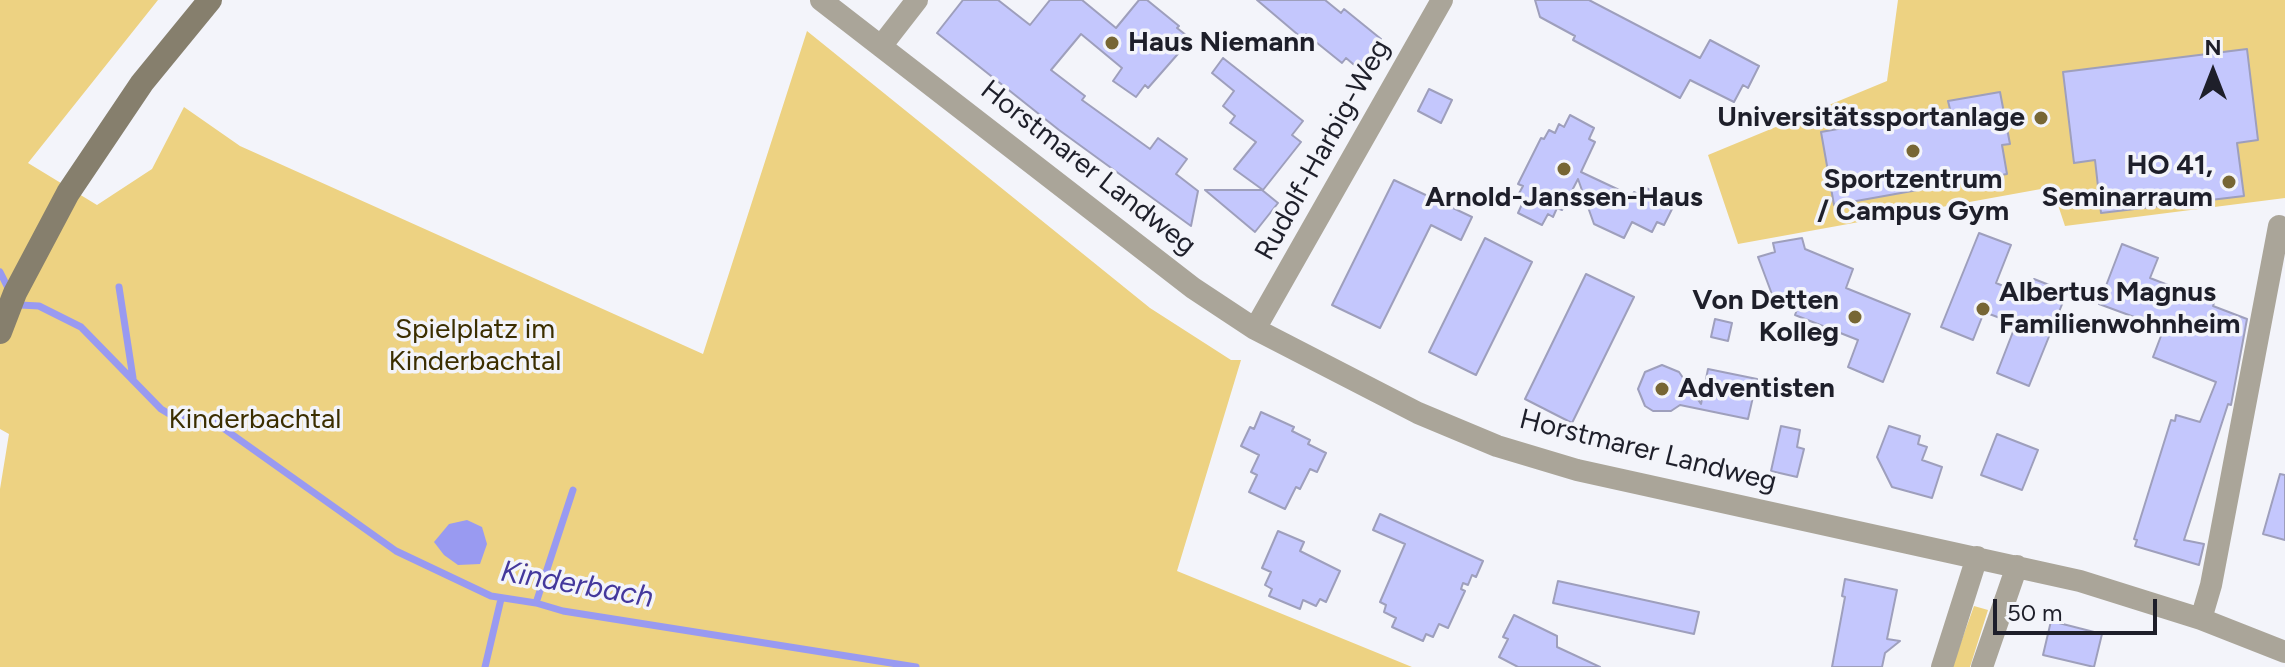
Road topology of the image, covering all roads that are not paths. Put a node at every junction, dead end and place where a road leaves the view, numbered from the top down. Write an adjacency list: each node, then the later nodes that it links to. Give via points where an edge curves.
1 (210, 0): 8 (main road, via 142,83 76,179 46,230)
2 (821, 0): 5 (street, Horstmarer Landweg)
3 (917, 0): 5 (street)
4 (1442, 0): 7 (street, Rudolf-Harbig-Weg)
5 (882, 45): 7 (street, Horstmarer Landweg, via 1131,241)
6 (2279, 226): 11 (street)
7 (1255, 329): 9 (street, Horstmarer Landweg, via 1418,413 1497,446 1577,470)
8 (0, 332)
9 (1977, 557): 10 (street, Horstmarer Landweg); 13 (street)
10 (2017, 566): 11 (street, Horstmarer Landweg); 14 (street)
11 (2201, 619): 12 (street, Horstmarer Landweg)
12 (2285, 652)
13 (1942, 667)
14 (1982, 667)

